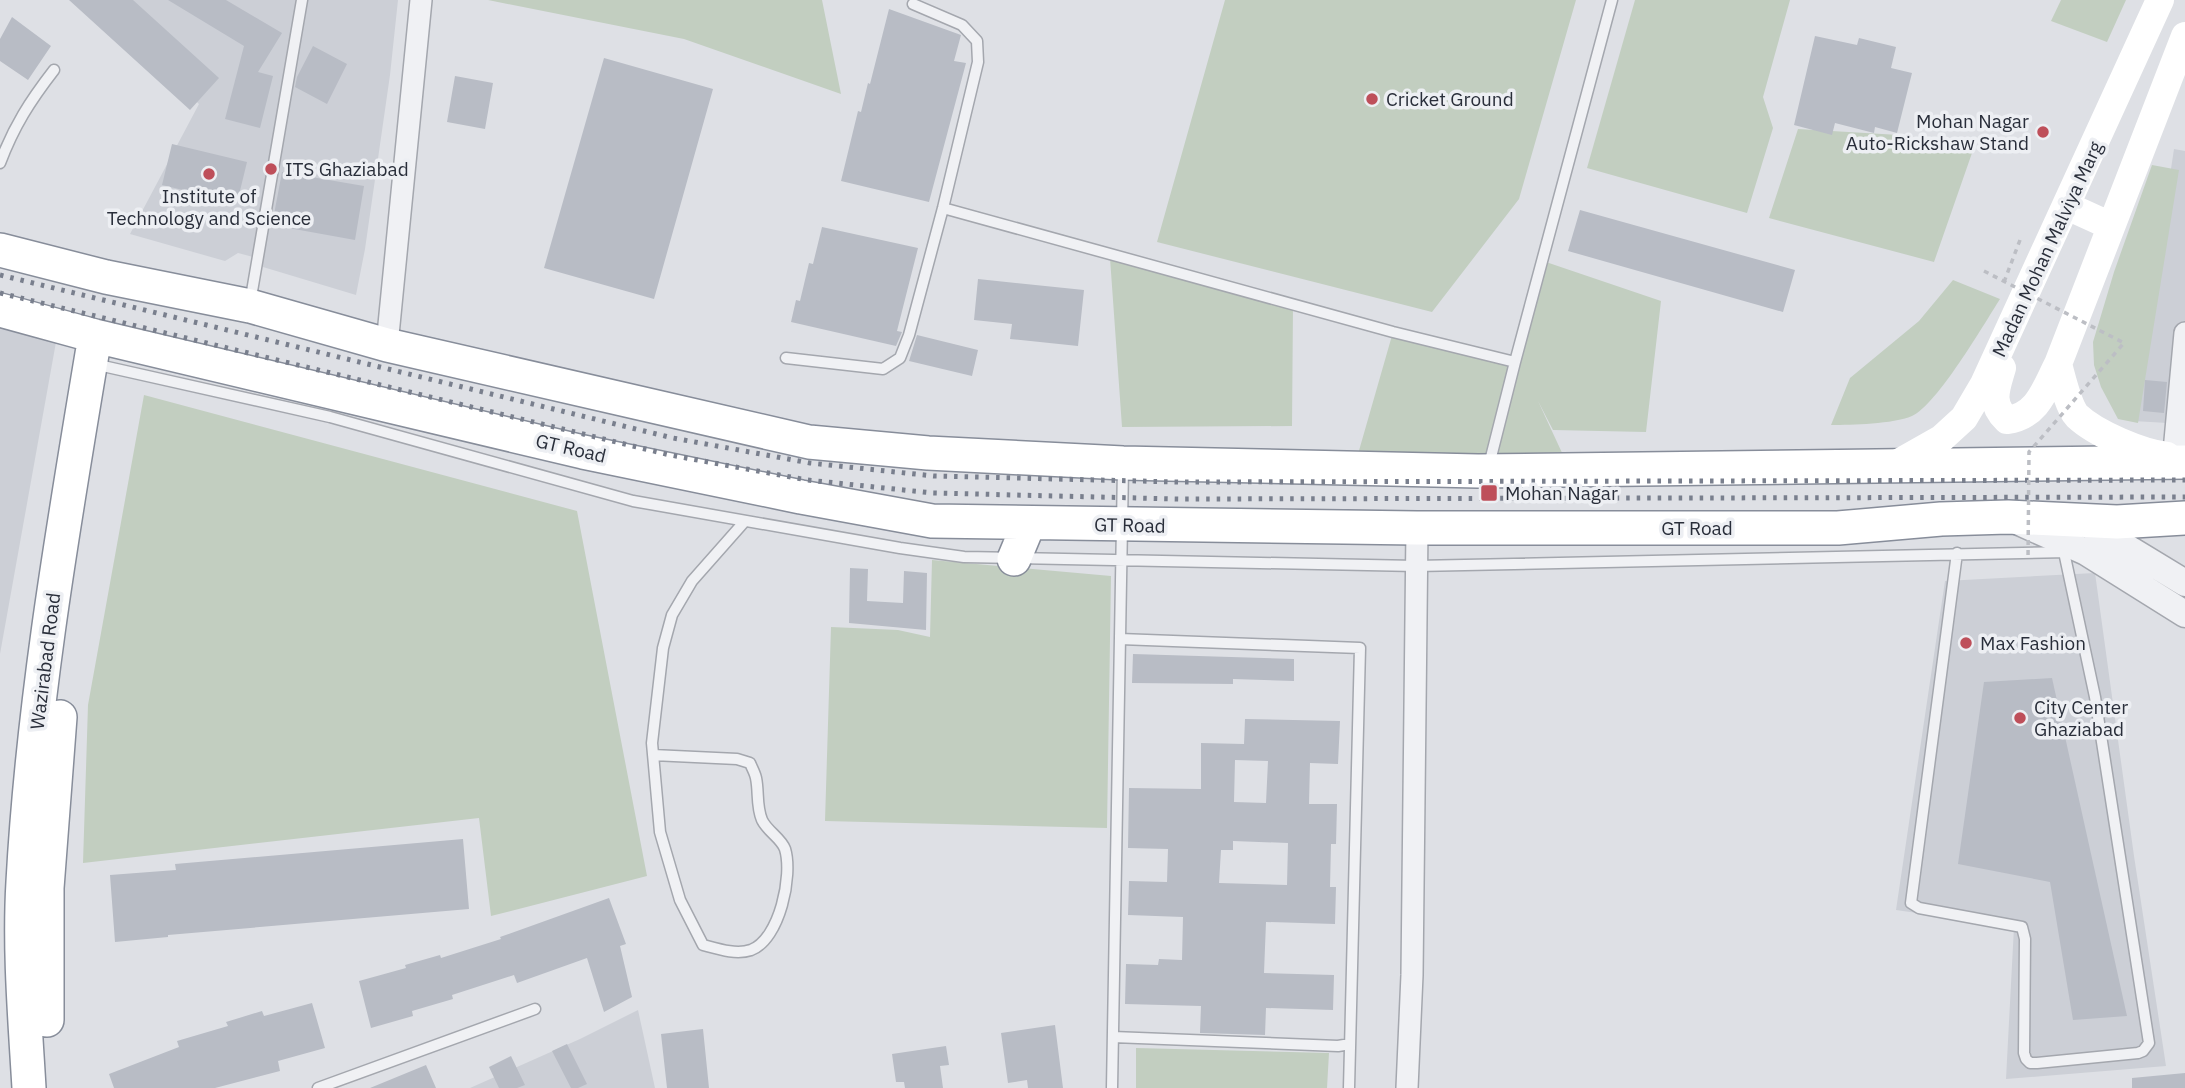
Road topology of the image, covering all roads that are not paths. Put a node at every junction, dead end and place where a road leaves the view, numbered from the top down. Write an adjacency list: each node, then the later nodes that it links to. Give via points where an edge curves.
1 (302, 0): 13 (lane)
2 (421, 0): 17 (street)
3 (1612, 0): 20 (lane)
4 (2160, 0): 9 (main road, Madan Mohan Malviya Marg)
5 (913, 4): 10 (lane, via 962,25 977,41 978,62)
6 (2185, 36): 11 (main road)
7 (54, 70): 8 (lane, via 29,101)
8 (0, 163)
9 (2067, 206): 11 (main road); 15 (main road, Madan Mohan Malviya Marg)
10 (943, 208): 19 (lane, via 900,358 883,369); 20 (lane)
11 (2111, 226): 21 (main road)
12 (0, 250): 13 (highway)
13 (250, 306): 17 (highway)
14 (0, 310): 18 (highway)
15 (2016, 318): 21 (main road, via 1995,396 1997,410 2007,419 2032,410); 24 (main road, Madan Mohan Malviya Marg, via 1964,418 1941,439)
16 (2185, 333): 22 (street)
17 (387, 345): 23 (highway, via 809,442)
18 (103, 352): 27 (lane, via 633,500); 28 (highway, GT Road, via 802,497 932,521); 44 (highway, Wazirabad Road, via 61,538 37,715 23,884); 45 (highway, Wazirabad Road, via 59,725 47,888)
19 (786, 358)
20 (1515, 362): 25 (lane)
21 (2058, 364): 22 (main road, via 2076,415 2131,445)
22 (2179, 459): 24 (highway)
23 (1123, 463): 25 (highway); 29 (lane)
24 (1895, 465): 25 (highway)
25 (1488, 471)
26 (2185, 518): 31 (highway, GT Road, via 2117,522)
27 (745, 520): 34 (lane, via 900,548); 40 (lane, via 692,580 672,615 663,648)
28 (1029, 523): 29 (highway, GT Road); 34 (highway)
29 (1122, 525): 30 (highway, GT Road); 35 (lane)
30 (1417, 528): 32 (highway, GT Road); 36 (street)
31 (2077, 541): 32 (highway, GT Road, via 2008,517 1838,528); 33 (lane); 33 (lane, via 2095,697 2149,1043 2138,1053 2037,1063 2030,1063 2024,1053 2022,927 1919,908 1911,902); 37 (street); 38 (street)
32 (1715, 543): 33 (lane); 36 (lane)
33 (1958, 552)
34 (1014, 559): 35 (lane)
35 (1121, 562): 36 (lane); 39 (lane)
36 (1416, 566): 49 (street)
37 (2185, 583)
38 (2185, 614)
39 (1120, 639): 42 (lane); 43 (lane, via 1360,648)
40 (653, 755): 40 (lane, via 660,832 680,900 704,945 727,952 752,949 774,929 788,867 784,846 763,822 750,763)
41 (535, 1009): 46 (lane)
42 (1113, 1037): 43 (lane); 47 (lane)
43 (1350, 1044): 48 (lane)
44 (29, 1088)
45 (50, 1088)
46 (318, 1088)
47 (1112, 1088)
48 (1349, 1088)
49 (1407, 1088)

